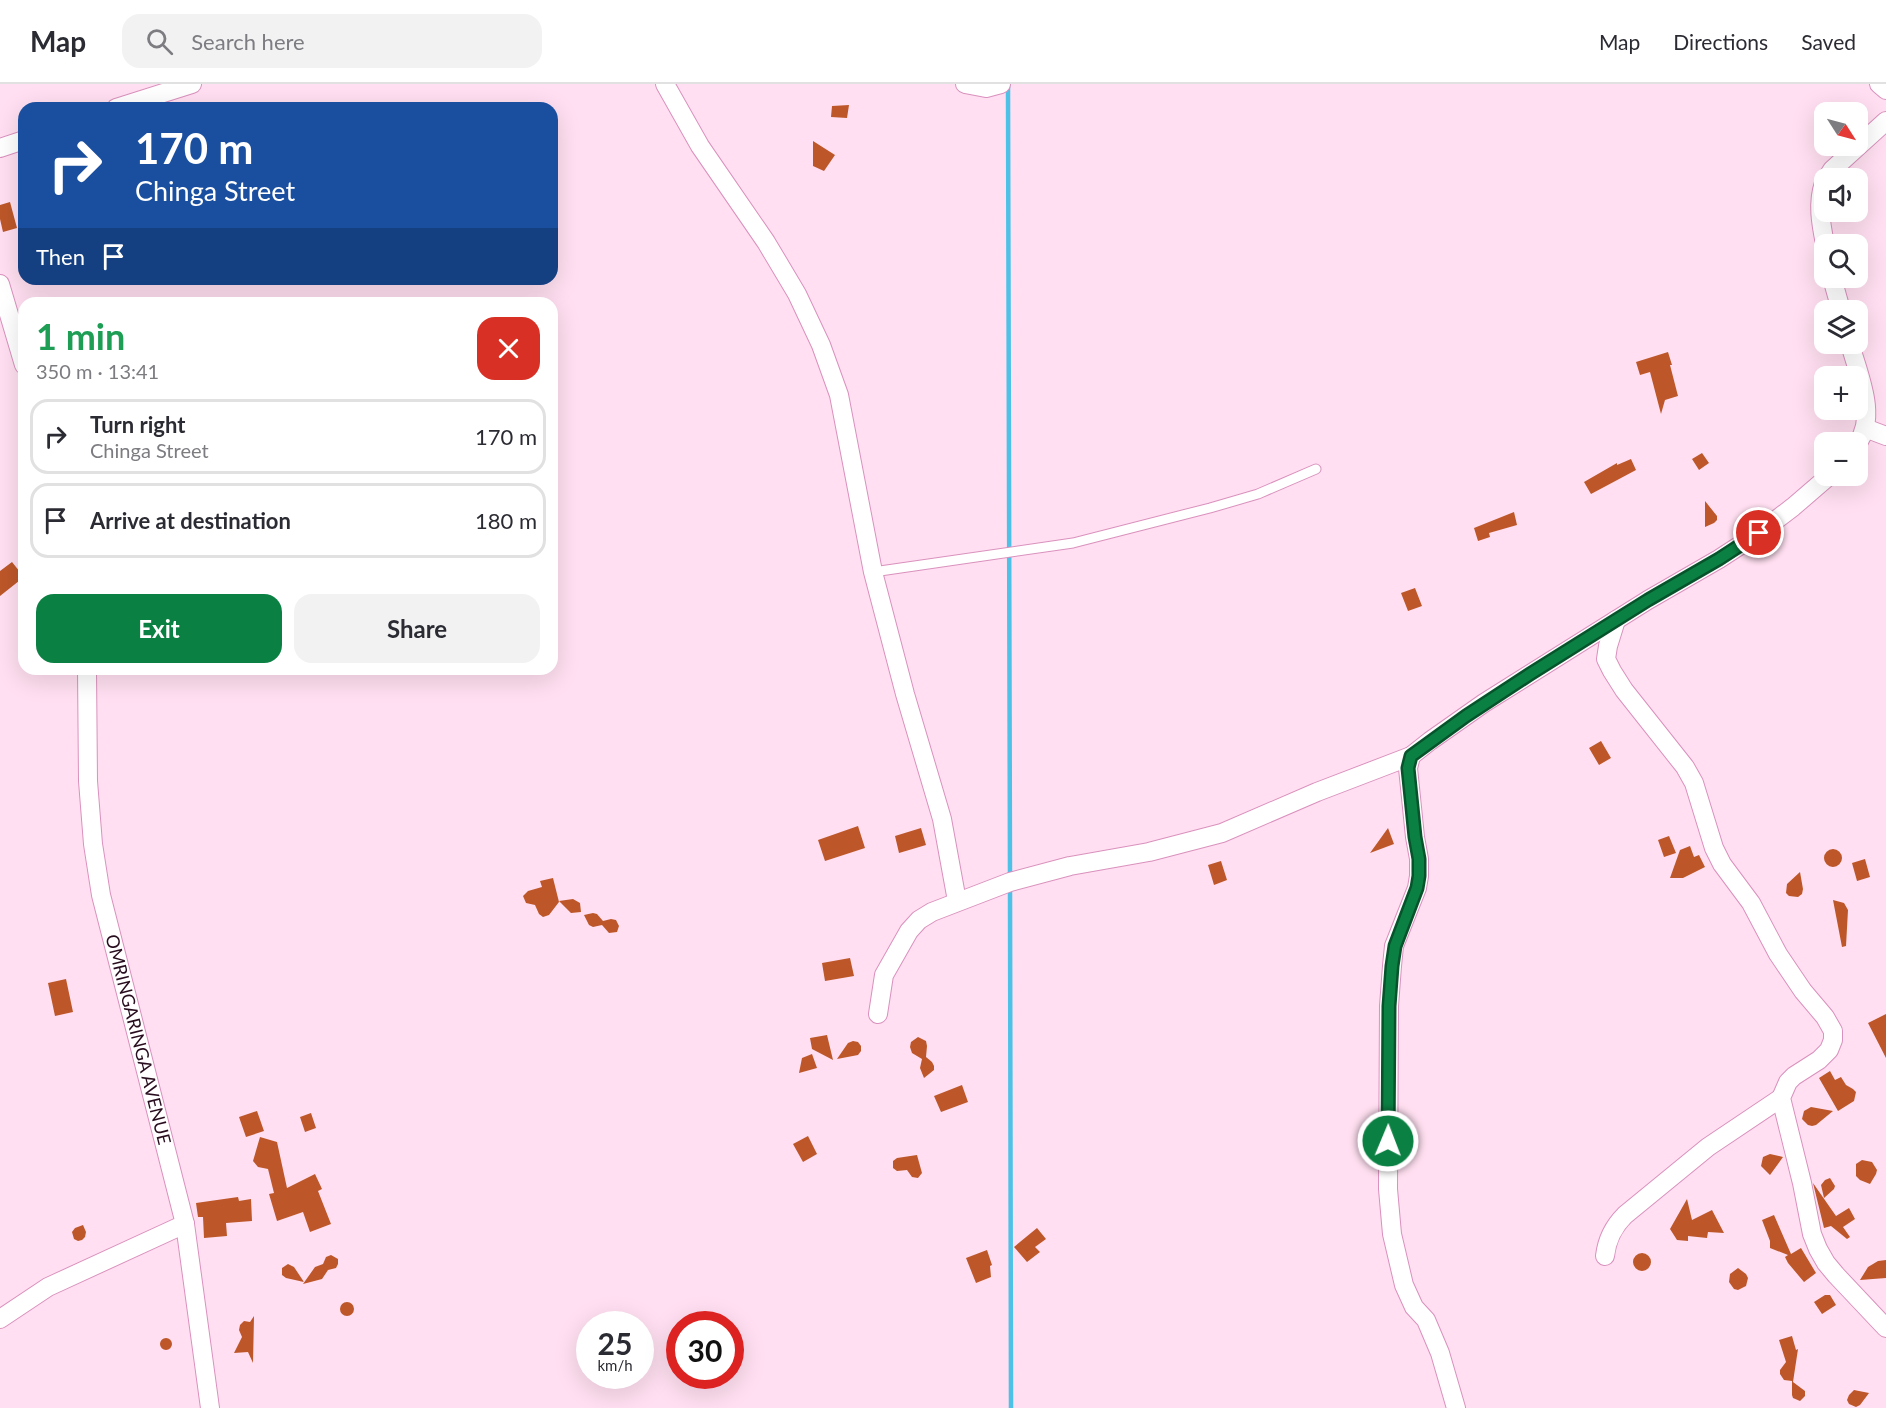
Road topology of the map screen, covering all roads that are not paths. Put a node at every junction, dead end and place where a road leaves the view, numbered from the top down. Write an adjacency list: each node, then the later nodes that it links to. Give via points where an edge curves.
1 (192, 84): 7 (street)
2 (665, 84): 20 (street, via 700,146 766,242 821,345 839,395)
3 (965, 84): 4 (street, via 986,88)
4 (1001, 84)
5 (1879, 84): 6 (street)
6 (1886, 90)
7 (135, 102)
8 (1886, 121): 11 (street)
9 (18, 142): 10 (street)
10 (0, 148)
11 (1834, 168)
12 (0, 284): 13 (street)
13 (18, 345)
14 (1853, 354): 15 (street, via 1866,407)
15 (1862, 432)
16 (1868, 436): 17 (street)
17 (1886, 436)
18 (1316, 469): 20 (lane, via 1258,494 1073,543)
19 (1817, 486): 21 (street, via 1759,533)
20 (873, 572): 24 (street, via 942,819)
21 (1616, 620): 23 (street, via 1484,703); 26 (street, via 1606,659 1612,671 1685,767 1722,864 1751,903 1778,954 1833,1031 1829,1050 1794,1076)
22 (87, 675): 27 (street, OMRINGARINGA AVENUE, via 88,780 101,895)
23 (1411, 756): 24 (street, via 1222,833 1149,852 1070,866); 32 (street, via 1408,768 1419,876 1392,966 1388,1189 1392,1234 1404,1285 1414,1307 1426,1320 1440,1353)
24 (957, 901): 25 (street, via 919,920 909,931 884,975)
25 (878, 1014)
26 (1781, 1098): 28 (street, via 1708,1147 1625,1215 1610,1234); 30 (street, via 1818,1249 1836,1275)
27 (184, 1224): 29 (street, via 48,1287); 31 (street, OMRINGARINGA AVENUE)
28 (1605, 1256)
29 (0, 1319)
30 (1886, 1328)
31 (210, 1408)
32 (1456, 1408)

